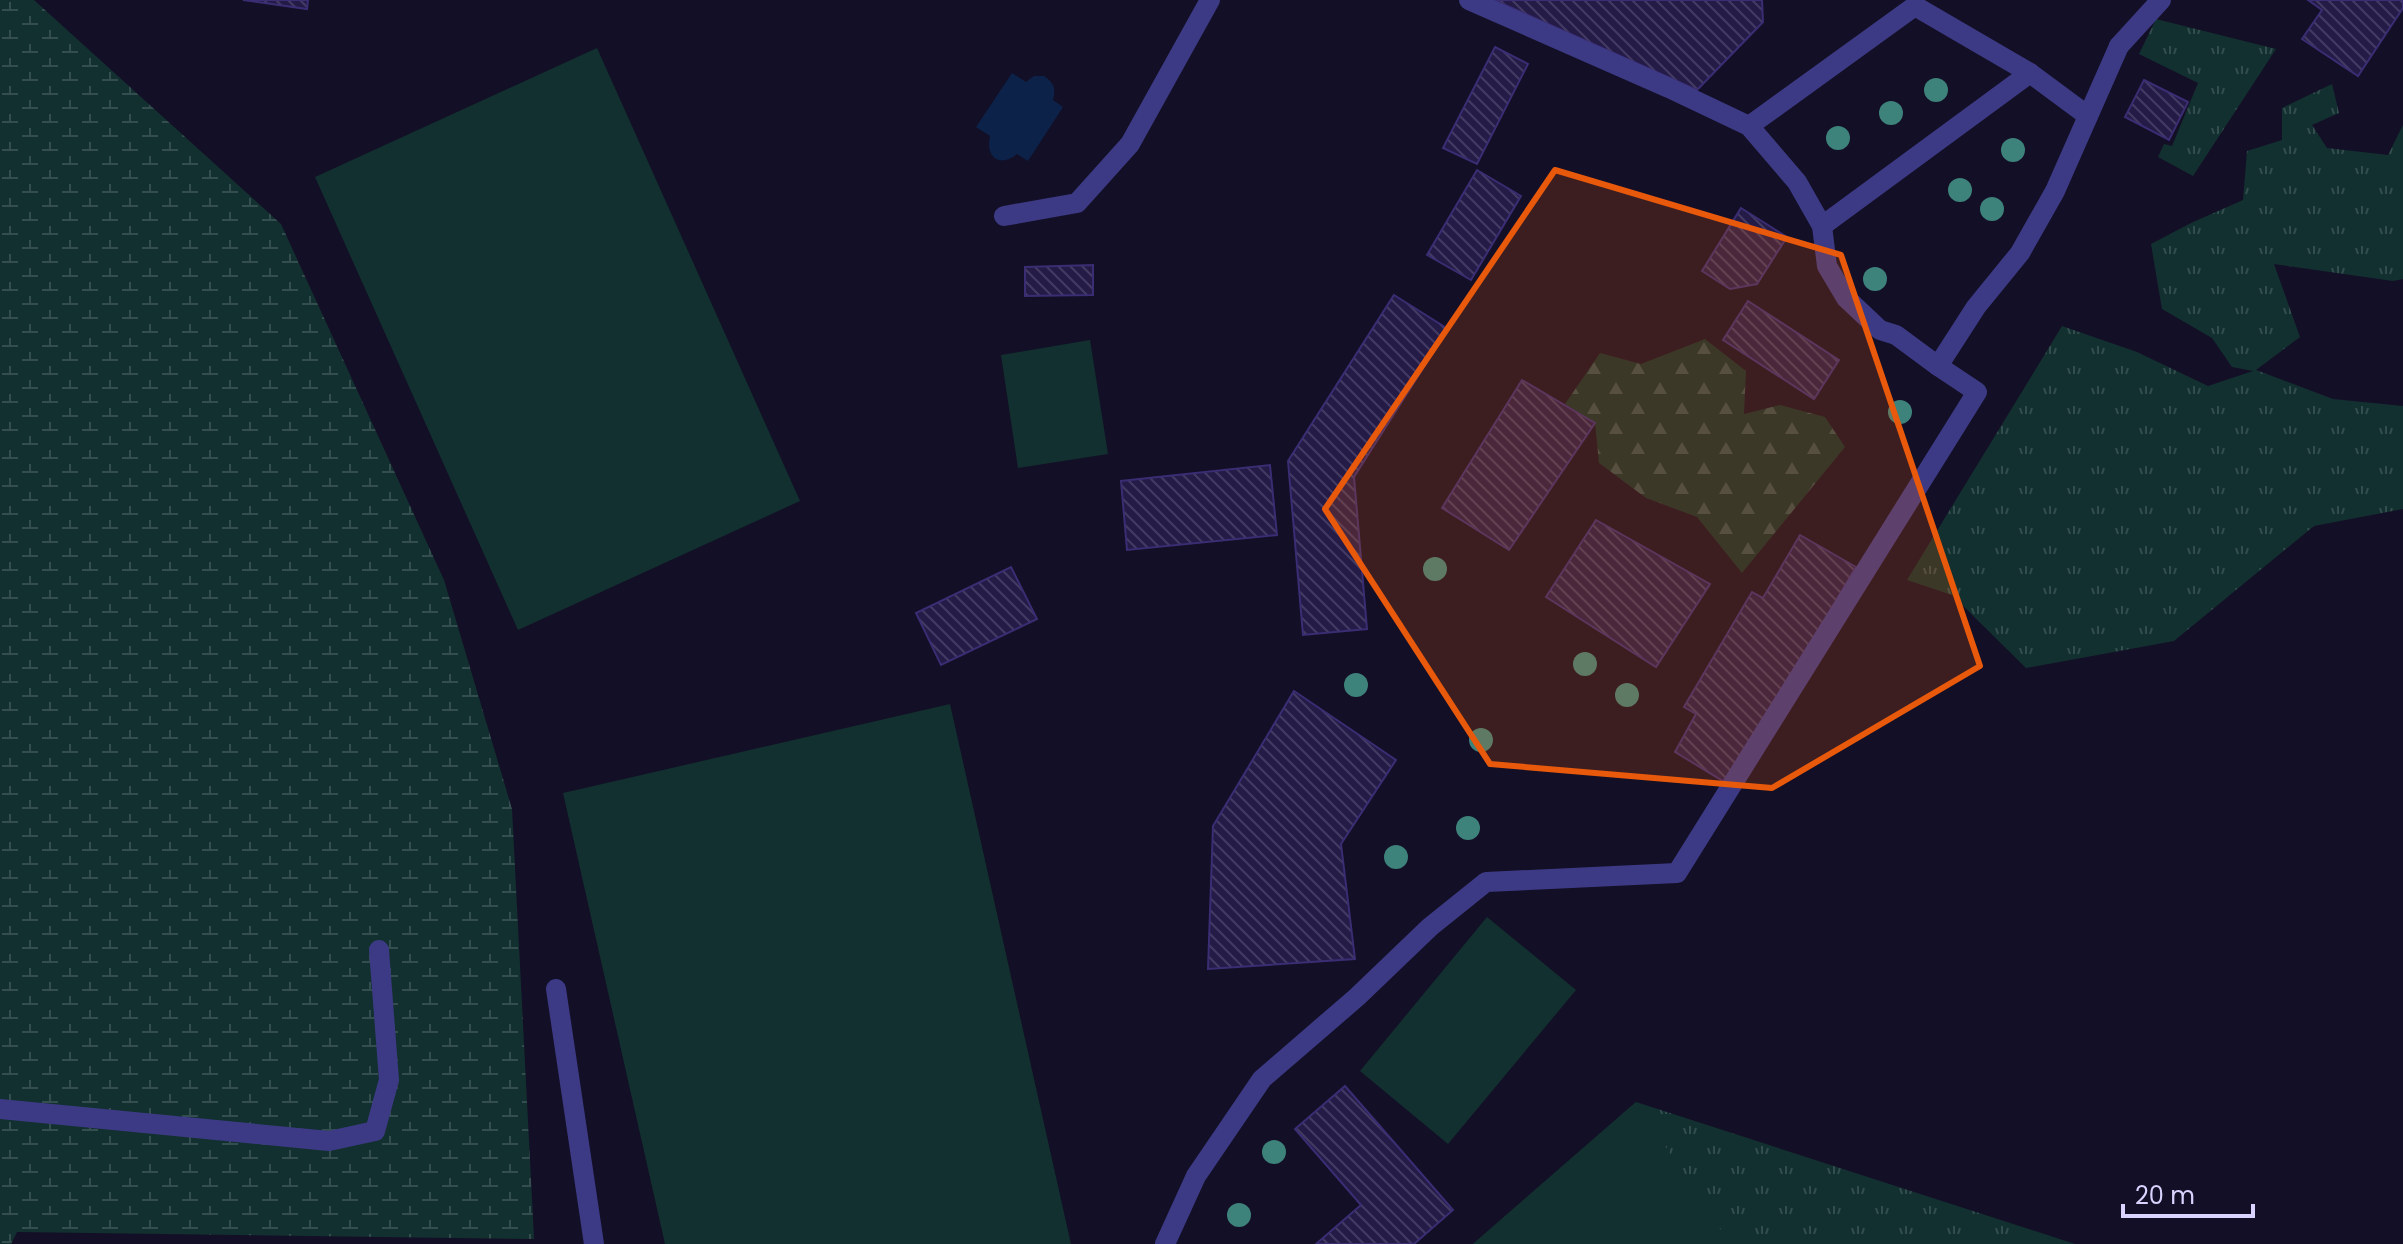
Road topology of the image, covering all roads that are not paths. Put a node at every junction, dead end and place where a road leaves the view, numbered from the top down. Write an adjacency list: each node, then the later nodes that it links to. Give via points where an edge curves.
1 (1210, 0): 7 (street, via 1130,144 1077,203)
2 (1469, 0): 6 (street)
3 (2161, 0): 5 (street, via 2119,46)
4 (2030, 73): 5 (street); 6 (street, via 1915,6); 8 (street)
5 (2088, 116): 9 (street, via 2020,253)
6 (1749, 126): 8 (street, via 1797,182)
7 (1004, 216)
8 (1822, 226): 9 (street, via 1827,266 1846,298 1880,330 1896,335)
9 (1938, 366): 14 (street, via 1977,392 1677,873 1486,882 1262,1079 1196,1176)
10 (379, 950): 12 (street, via 389,1080 375,1131 329,1141)
11 (556, 989): 13 (street)
12 (0, 1109)
13 (594, 1244)
14 (1165, 1244)

